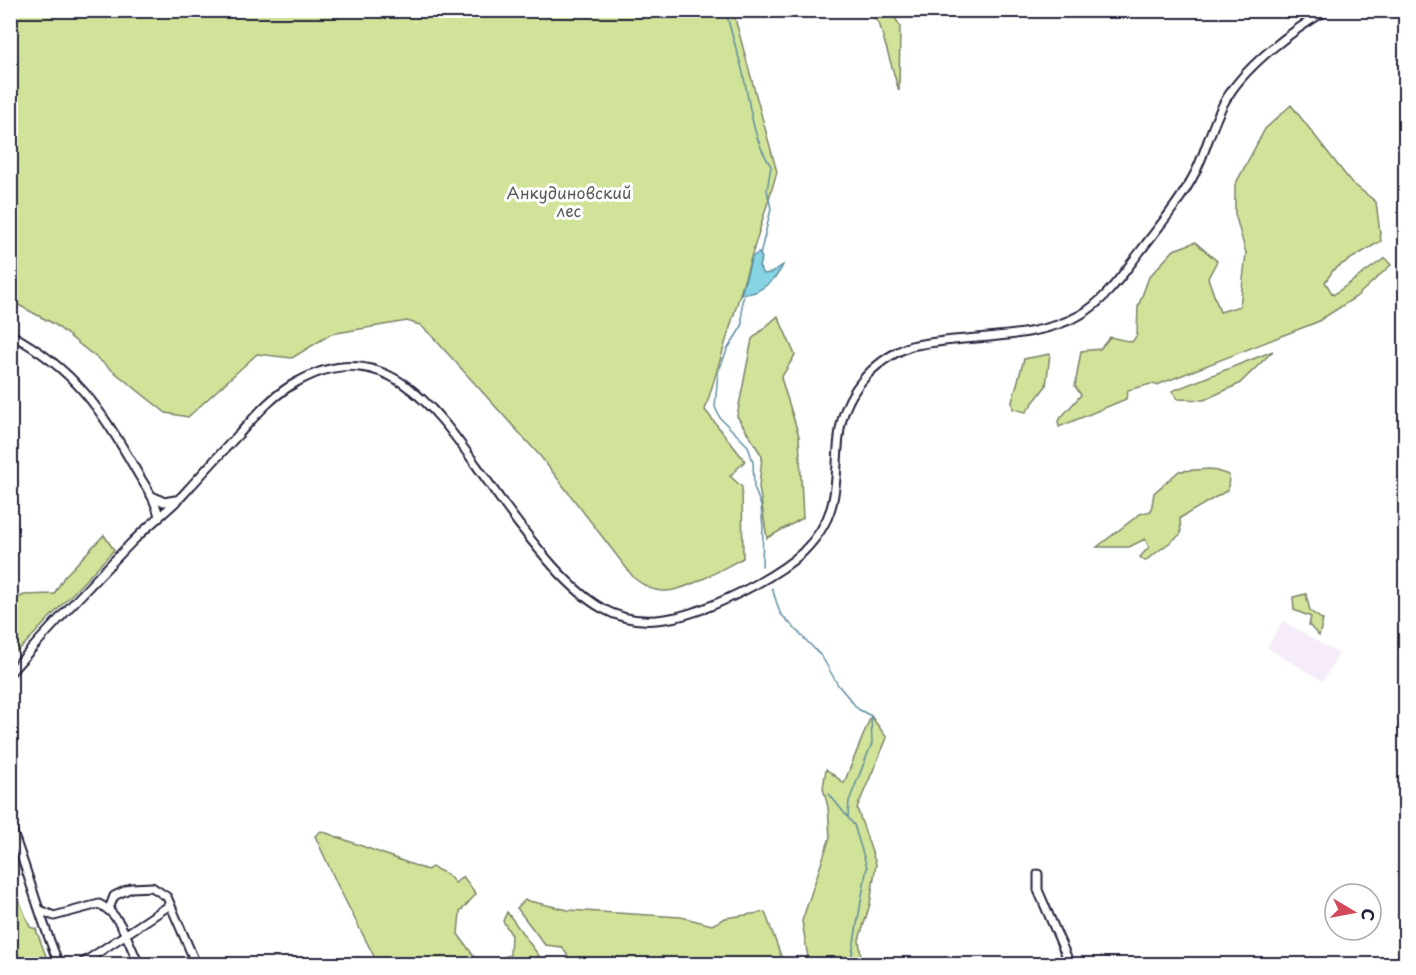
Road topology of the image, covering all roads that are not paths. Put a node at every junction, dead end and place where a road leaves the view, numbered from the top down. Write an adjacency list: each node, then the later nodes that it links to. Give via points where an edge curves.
1 (1327, 10): 4 (street, via 1285,39 1235,86 1180,199 1114,284 1089,309 1041,329 911,346 872,369 845,408 834,495 814,540 785,566 705,608 668,619 637,620 616,615 585,598 525,533 431,405 406,384 368,369 328,369 293,384 261,410)
2 (10, 334): 3 (street, via 48,357 83,389 107,421)
3 (149, 494): 4 (street, via 164,502); 5 (street)
4 (180, 498): 5 (street)
5 (159, 518): 6 (street)
6 (10, 673)
7 (10, 825): 11 (street)
8 (1038, 874): 17 (street, via 1038,890)
9 (170, 905): 10 (street, via 152,887 131,888 114,896); 12 (street); 16 (street)
10 (109, 909): 11 (street, via 99,904 54,916); 12 (street)
11 (40, 910): 13 (street)
12 (125, 935): 14 (street); 15 (street)
13 (59, 964)
14 (81, 964)
15 (139, 964)
16 (196, 964)
17 (1070, 964)

